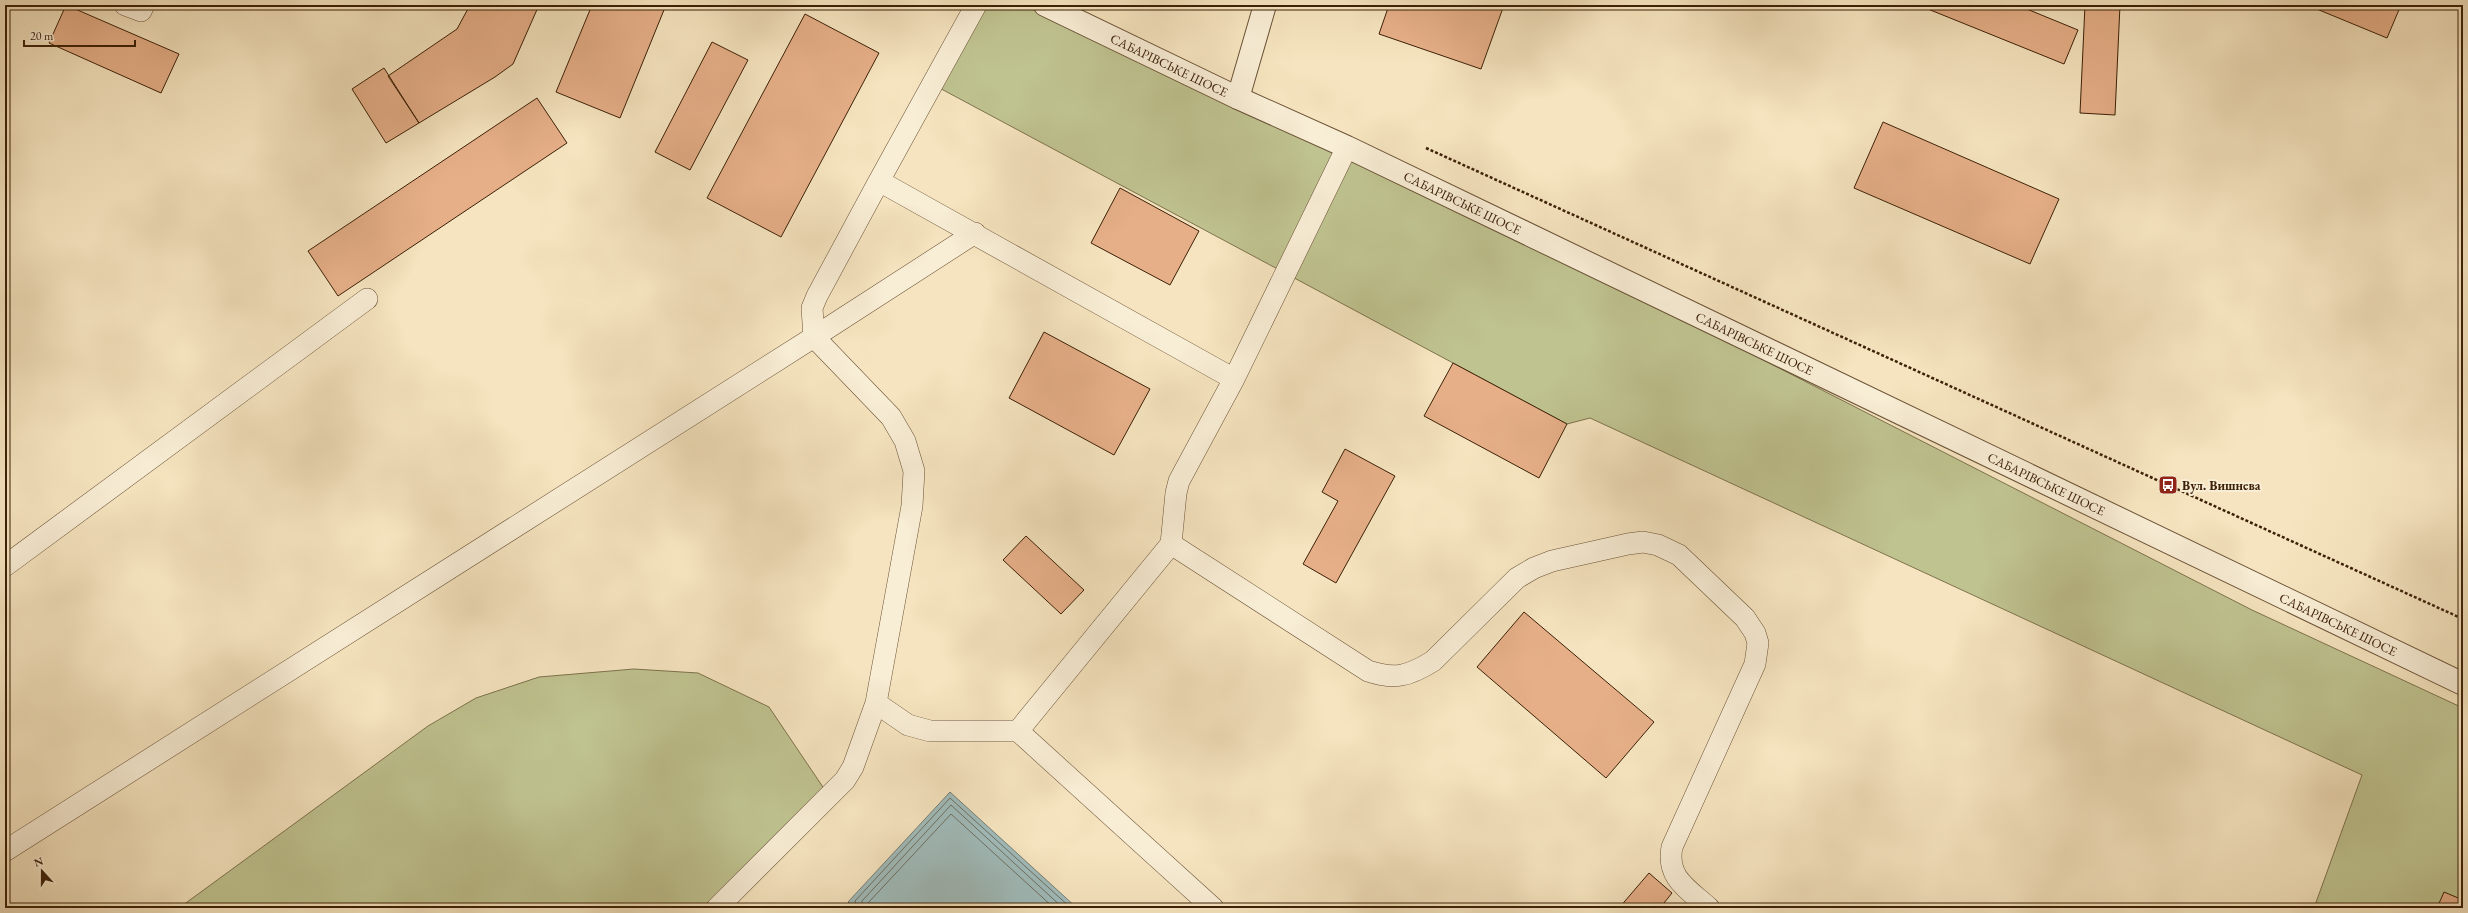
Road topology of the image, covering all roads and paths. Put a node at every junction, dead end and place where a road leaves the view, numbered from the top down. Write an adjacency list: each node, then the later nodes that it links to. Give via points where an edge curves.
1 (125, 5): 2 (lane, via 141,11)
2 (144, 5)
3 (976, 5): 9 (lane)
4 (1045, 5): 6 (street, САБАРІВСЬКЕ ШОСЕ)
5 (1265, 5): 6 (street)
6 (1238, 98): 8 (street, САБАРІВСЬКЕ ШОСЕ)
7 (1421, 146): 16 (path)
8 (1347, 147): 13 (lane); 17 (street, САБАРІВСЬКЕ ШОСЕ)
9 (879, 181): 10 (lane); 12 (lane, via 817,296 812,308)
10 (975, 233): 12 (lane); 13 (lane)
11 (367, 299): 15 (lane)
12 (814, 337): 18 (lane, via 891,417 905,441 914,471 912,506); 20 (lane)
13 (1234, 379): 14 (lane, via 1179,482)
14 (1171, 544): 19 (lane); 23 (lane, via 1368,671 1395,677 1420,669 1433,661 1518,578 1534,568 1552,561 1636,543 1658,545 1679,555 1745,618 1758,643 1755,664 1672,847 1670,857 1671,867 1678,880)
15 (5, 566)
16 (2463, 619)
17 (2463, 684)
18 (876, 703): 19 (lane, via 908,725 930,732); 21 (lane, via 853,767 845,780)
19 (1018, 731): 22 (lane)
20 (5, 851)
21 (717, 908)
22 (1213, 908)
23 (1709, 908)

